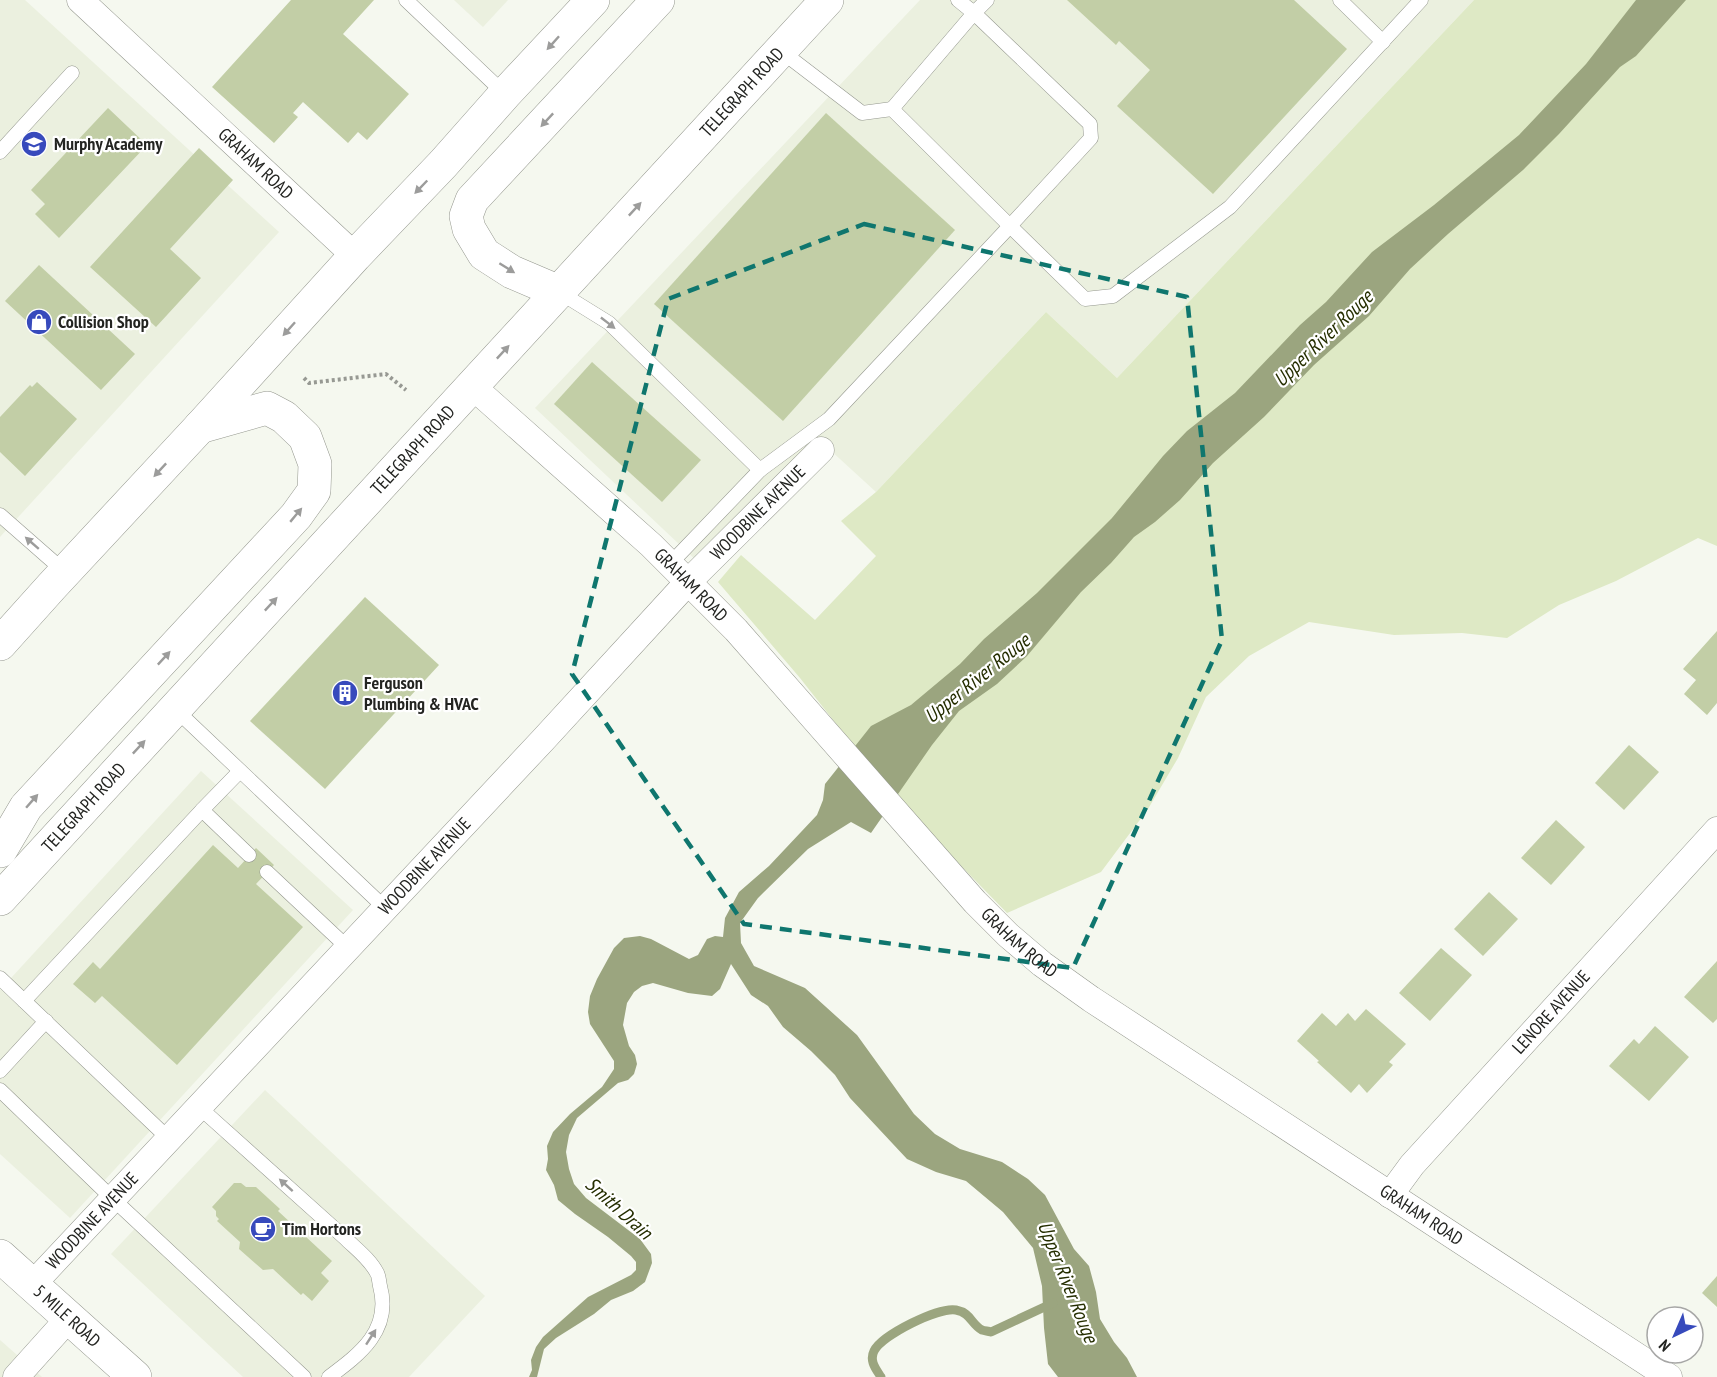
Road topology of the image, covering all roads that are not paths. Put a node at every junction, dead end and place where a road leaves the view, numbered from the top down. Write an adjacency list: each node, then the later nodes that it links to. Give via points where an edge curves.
1 (80, 0): 18 (street, GRAHAM ROAD)
2 (406, 0): 14 (lane)
3 (593, 0): 14 (main road, one-way to 14)
4 (657, 0): 19 (main road, one-way to 19, via 472,200 466,216 484,254 512,272)
5 (827, 0): 12 (main road, TELEGRAPH ROAD)
6 (958, 0): 10 (lane)
7 (987, 0): 10 (lane)
8 (1340, 0): 11 (lane)
9 (1421, 0): 11 (lane)
10 (974, 14): 15 (lane); 17 (lane, via 1090,124 1091,138)
11 (1383, 42): 17 (lane, via 1230,207 1113,296 1085,299)
12 (781, 51): 15 (lane, via 862,112); 19 (main road, TELEGRAPH ROAD, one-way to 12)
13 (72, 73): 16 (lane)
14 (505, 94): 18 (main road, one-way to 18)
15 (892, 109): 17 (lane)
16 (0, 152)
17 (1010, 226): 23 (lane, via 828,419)
18 (355, 256): 21 (main road, one-way to 21)
19 (559, 292): 20 (main road, TELEGRAPH ROAD, one-way to 19); 23 (lane, one-way to 23, via 609,323)
20 (472, 386): 25 (street, GRAHAM ROAD); 29 (main road, TELEGRAPH ROAD, one-way to 20)
21 (200, 427): 26 (main road, one-way to 26); 33 (main road, one-way to 21, via 26,807 314,492 315,464 305,437 284,417 267,408)
22 (821, 450): 27 (street, WOODBINE AVENUE)
23 (760, 470): 25 (lane)
24 (0, 515): 26 (lane, one-way to 24)
25 (670, 564): 27 (street, GRAHAM ROAD)
26 (65, 572): 28 (main road)
27 (688, 582): 37 (street, WOODBINE AVENUE); 46 (street, GRAHAM ROAD, via 736,630 975,902 1042,964)
28 (4, 631)
29 (175, 709): 30 (lane); 36 (main road, TELEGRAPH ROAD, one-way to 29)
30 (240, 771): 31 (lane); 37 (lane)
31 (202, 810): 34 (lane); 40 (lane)
32 (1717, 830): 46 (street, LENORE AVENUE, via 1412,1165)
33 (0, 851)
34 (249, 855)
35 (267, 872): 38 (lane)
36 (0, 899)
37 (385, 909): 38 (street, WOODBINE AVENUE)
38 (348, 948): 44 (street, WOODBINE AVENUE)
39 (0, 978): 40 (lane)
40 (24, 1001): 41 (lane)
41 (46, 1021): 42 (lane); 45 (lane)
42 (0, 1071)
43 (0, 1090): 47 (lane)
44 (199, 1107): 45 (street, WOODBINE AVENUE); 54 (lane, one-way to 44, via 366,1346 378,1328 384,1311 377,1273 345,1238)
45 (169, 1138): 47 (street, WOODBINE AVENUE)
46 (1390, 1195): 55 (street, GRAHAM ROAD)
47 (113, 1199): 49 (street, WOODBINE AVENUE); 53 (lane)
48 (0, 1256): 49 (main road, 5 MILE ROAD)
49 (32, 1285): 50 (main road, 5 MILE ROAD)
50 (69, 1318): 51 (street); 52 (main road, 5 MILE ROAD)
51 (16, 1377)
52 (135, 1377)
53 (304, 1377)
54 (329, 1377)
55 (1669, 1377)

